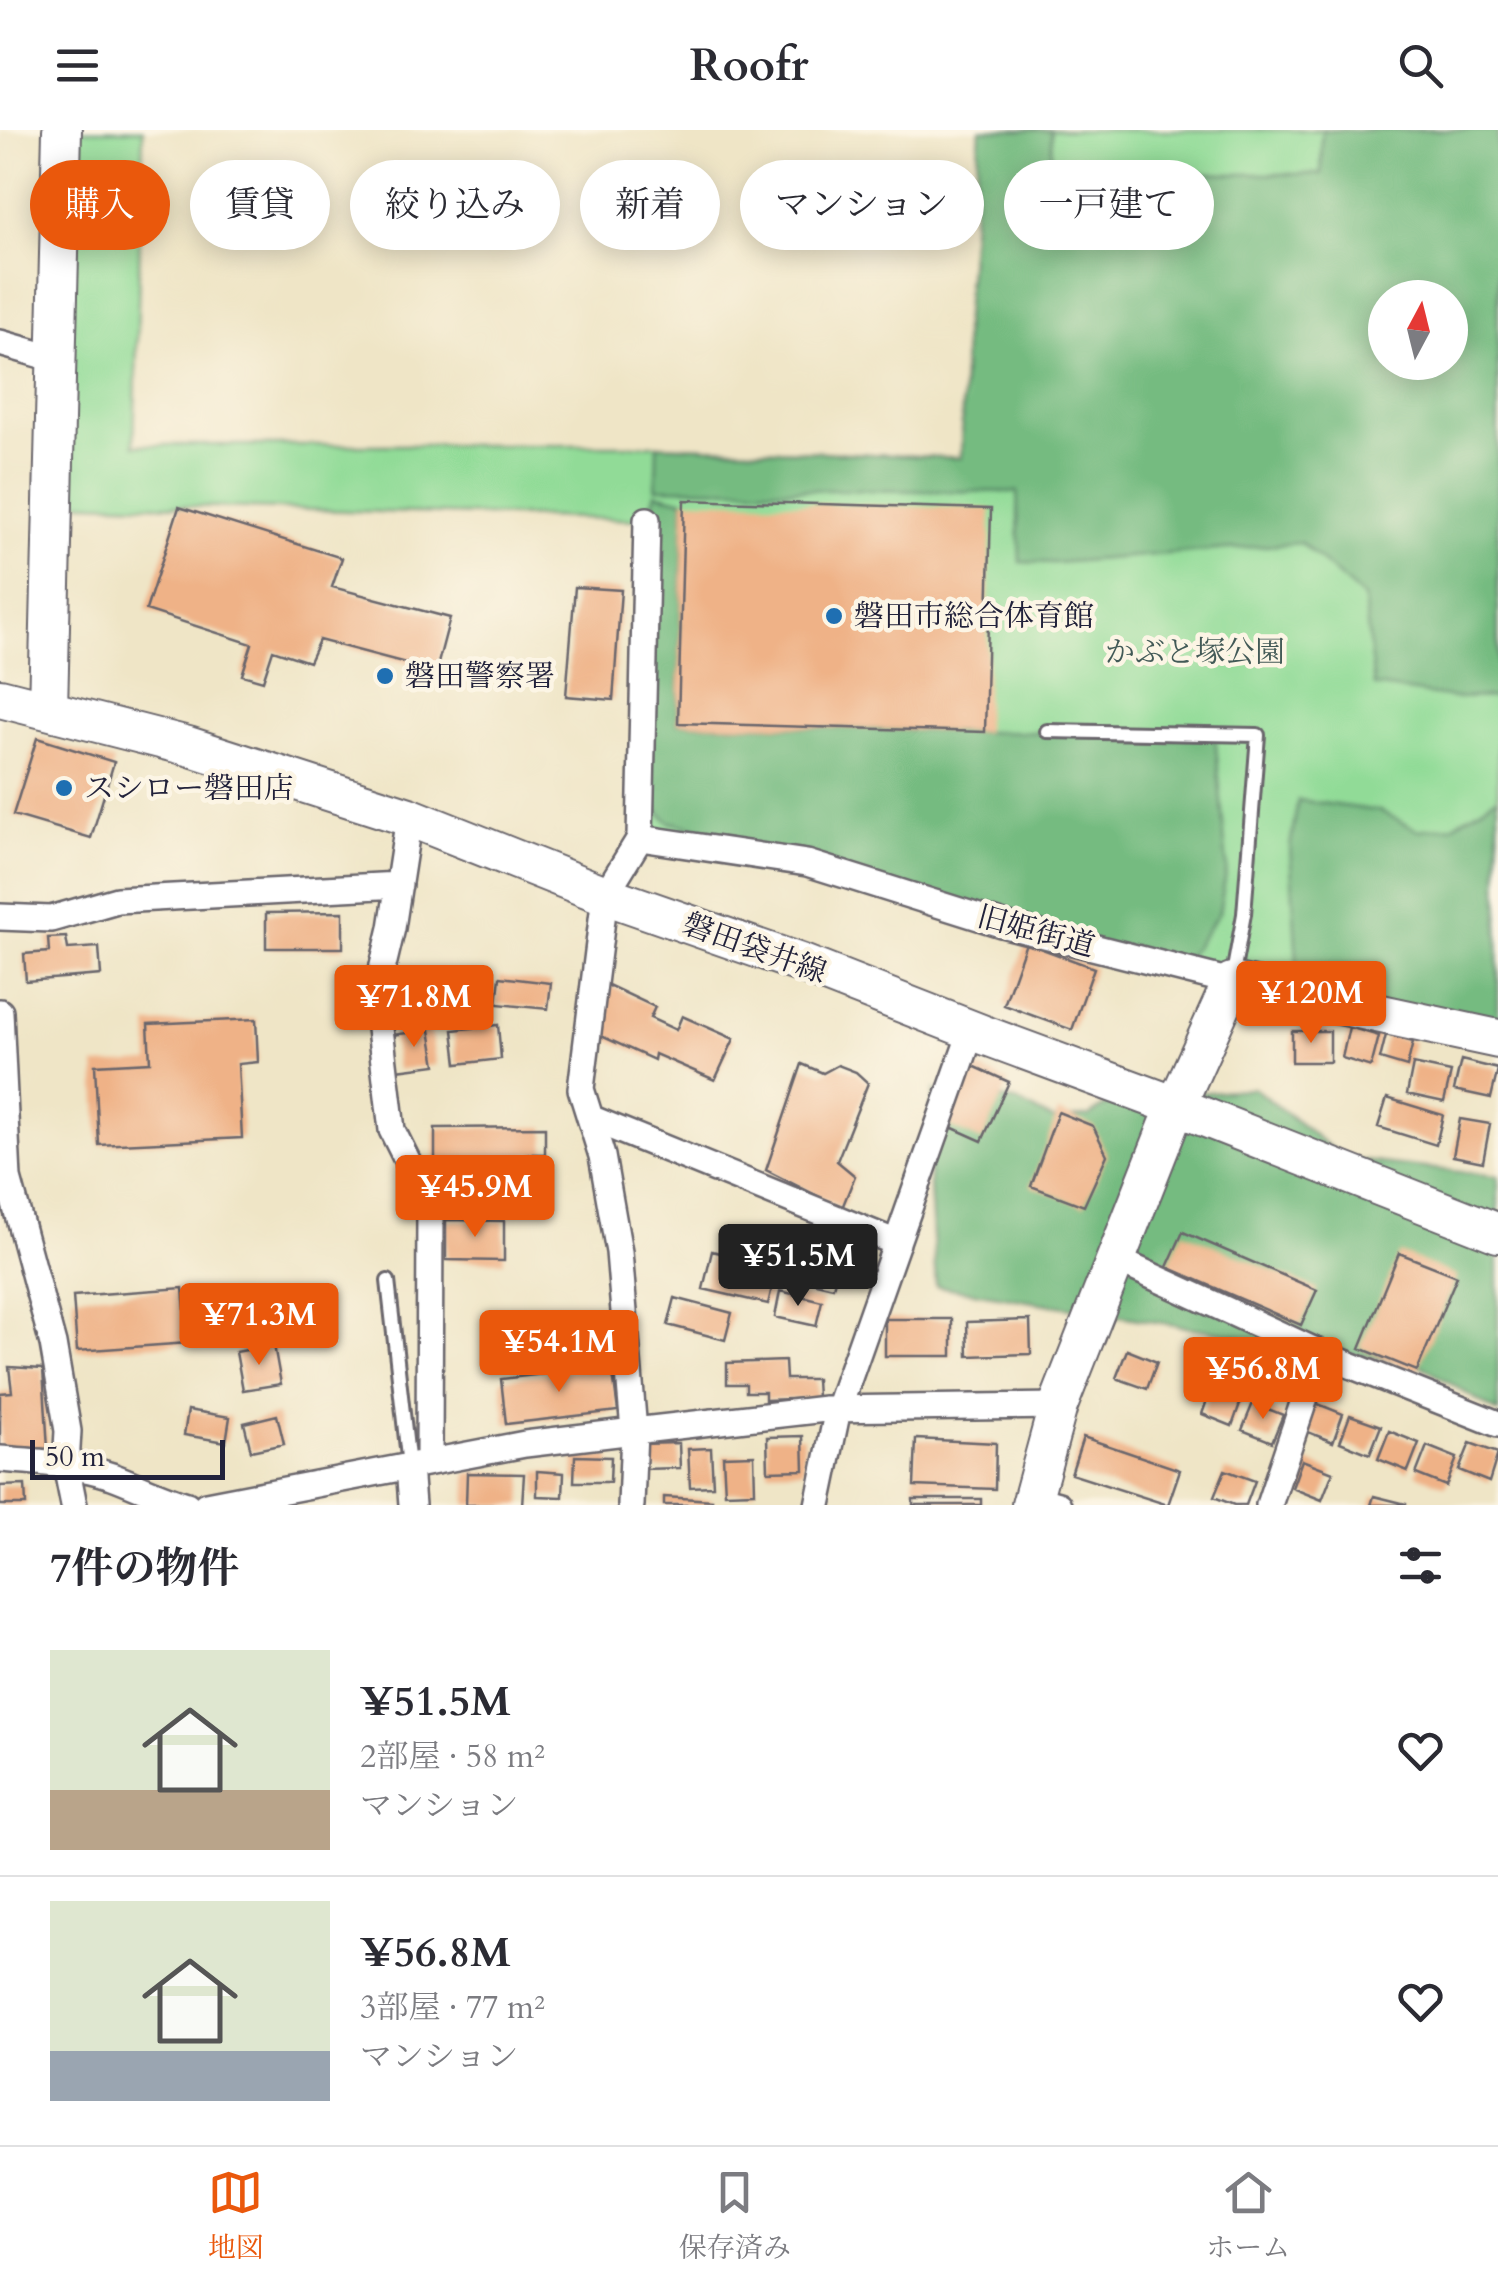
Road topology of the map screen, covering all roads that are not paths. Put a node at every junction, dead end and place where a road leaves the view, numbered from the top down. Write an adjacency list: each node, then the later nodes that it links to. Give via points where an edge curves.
1 (62, 130): 3 (main road)
2 (0, 343): 3 (street)
3 (56, 358): 6 (main road)
4 (646, 520): 9 (street)
5 (0, 698): 6 (main road, 磐田袋井線)
6 (48, 710): 8 (main road, 磐田袋井線, via 188,746)
7 (1047, 732): 13 (lane, via 1258,735)
8 (409, 817): 10 (street); 11 (main road, 磐田袋井線)
9 (640, 838): 11 (street); 13 (street, 旧姫街道, via 807,863 1001,924)
10 (399, 884): 12 (street, via 117,900 52,919); 29 (street, via 376,995 392,1130 430,1206)
11 (605, 896): 15 (main road, 磐田袋井線); 18 (street, via 582,1088)
12 (0, 917)
13 (1232, 982): 16 (main road, 旧姫街道); 17 (main road)
14 (0, 1012): 30 (street, via 8,1178 53,1344 68,1431)
15 (972, 1030): 17 (main road, 磐田袋井線); 20 (street)
16 (1498, 1040)
17 (1176, 1106): 19 (main road, 磐田袋井線); 21 (main road)
18 (590, 1118): 20 (street); 27 (street, via 619,1252)
19 (1498, 1233)
20 (897, 1243): 25 (street)
21 (1115, 1259): 23 (street); 24 (main road)
22 (388, 1282): 29 (lane)
23 (1320, 1353): 26 (street); 38 (street)
24 (1058, 1406): 25 (street); 31 (main road)
25 (838, 1409): 27 (street); 37 (street)
26 (1498, 1424)
27 (634, 1431): 29 (street); 36 (street)
28 (0, 1459): 30 (street)
29 (419, 1464): 34 (street); 35 (street)
30 (66, 1465): 32 (street); 33 (street)
31 (1041, 1502)
32 (74, 1505)
33 (187, 1505)
34 (206, 1505)
35 (412, 1505)
36 (631, 1505)
37 (818, 1505)
38 (1269, 1505)

